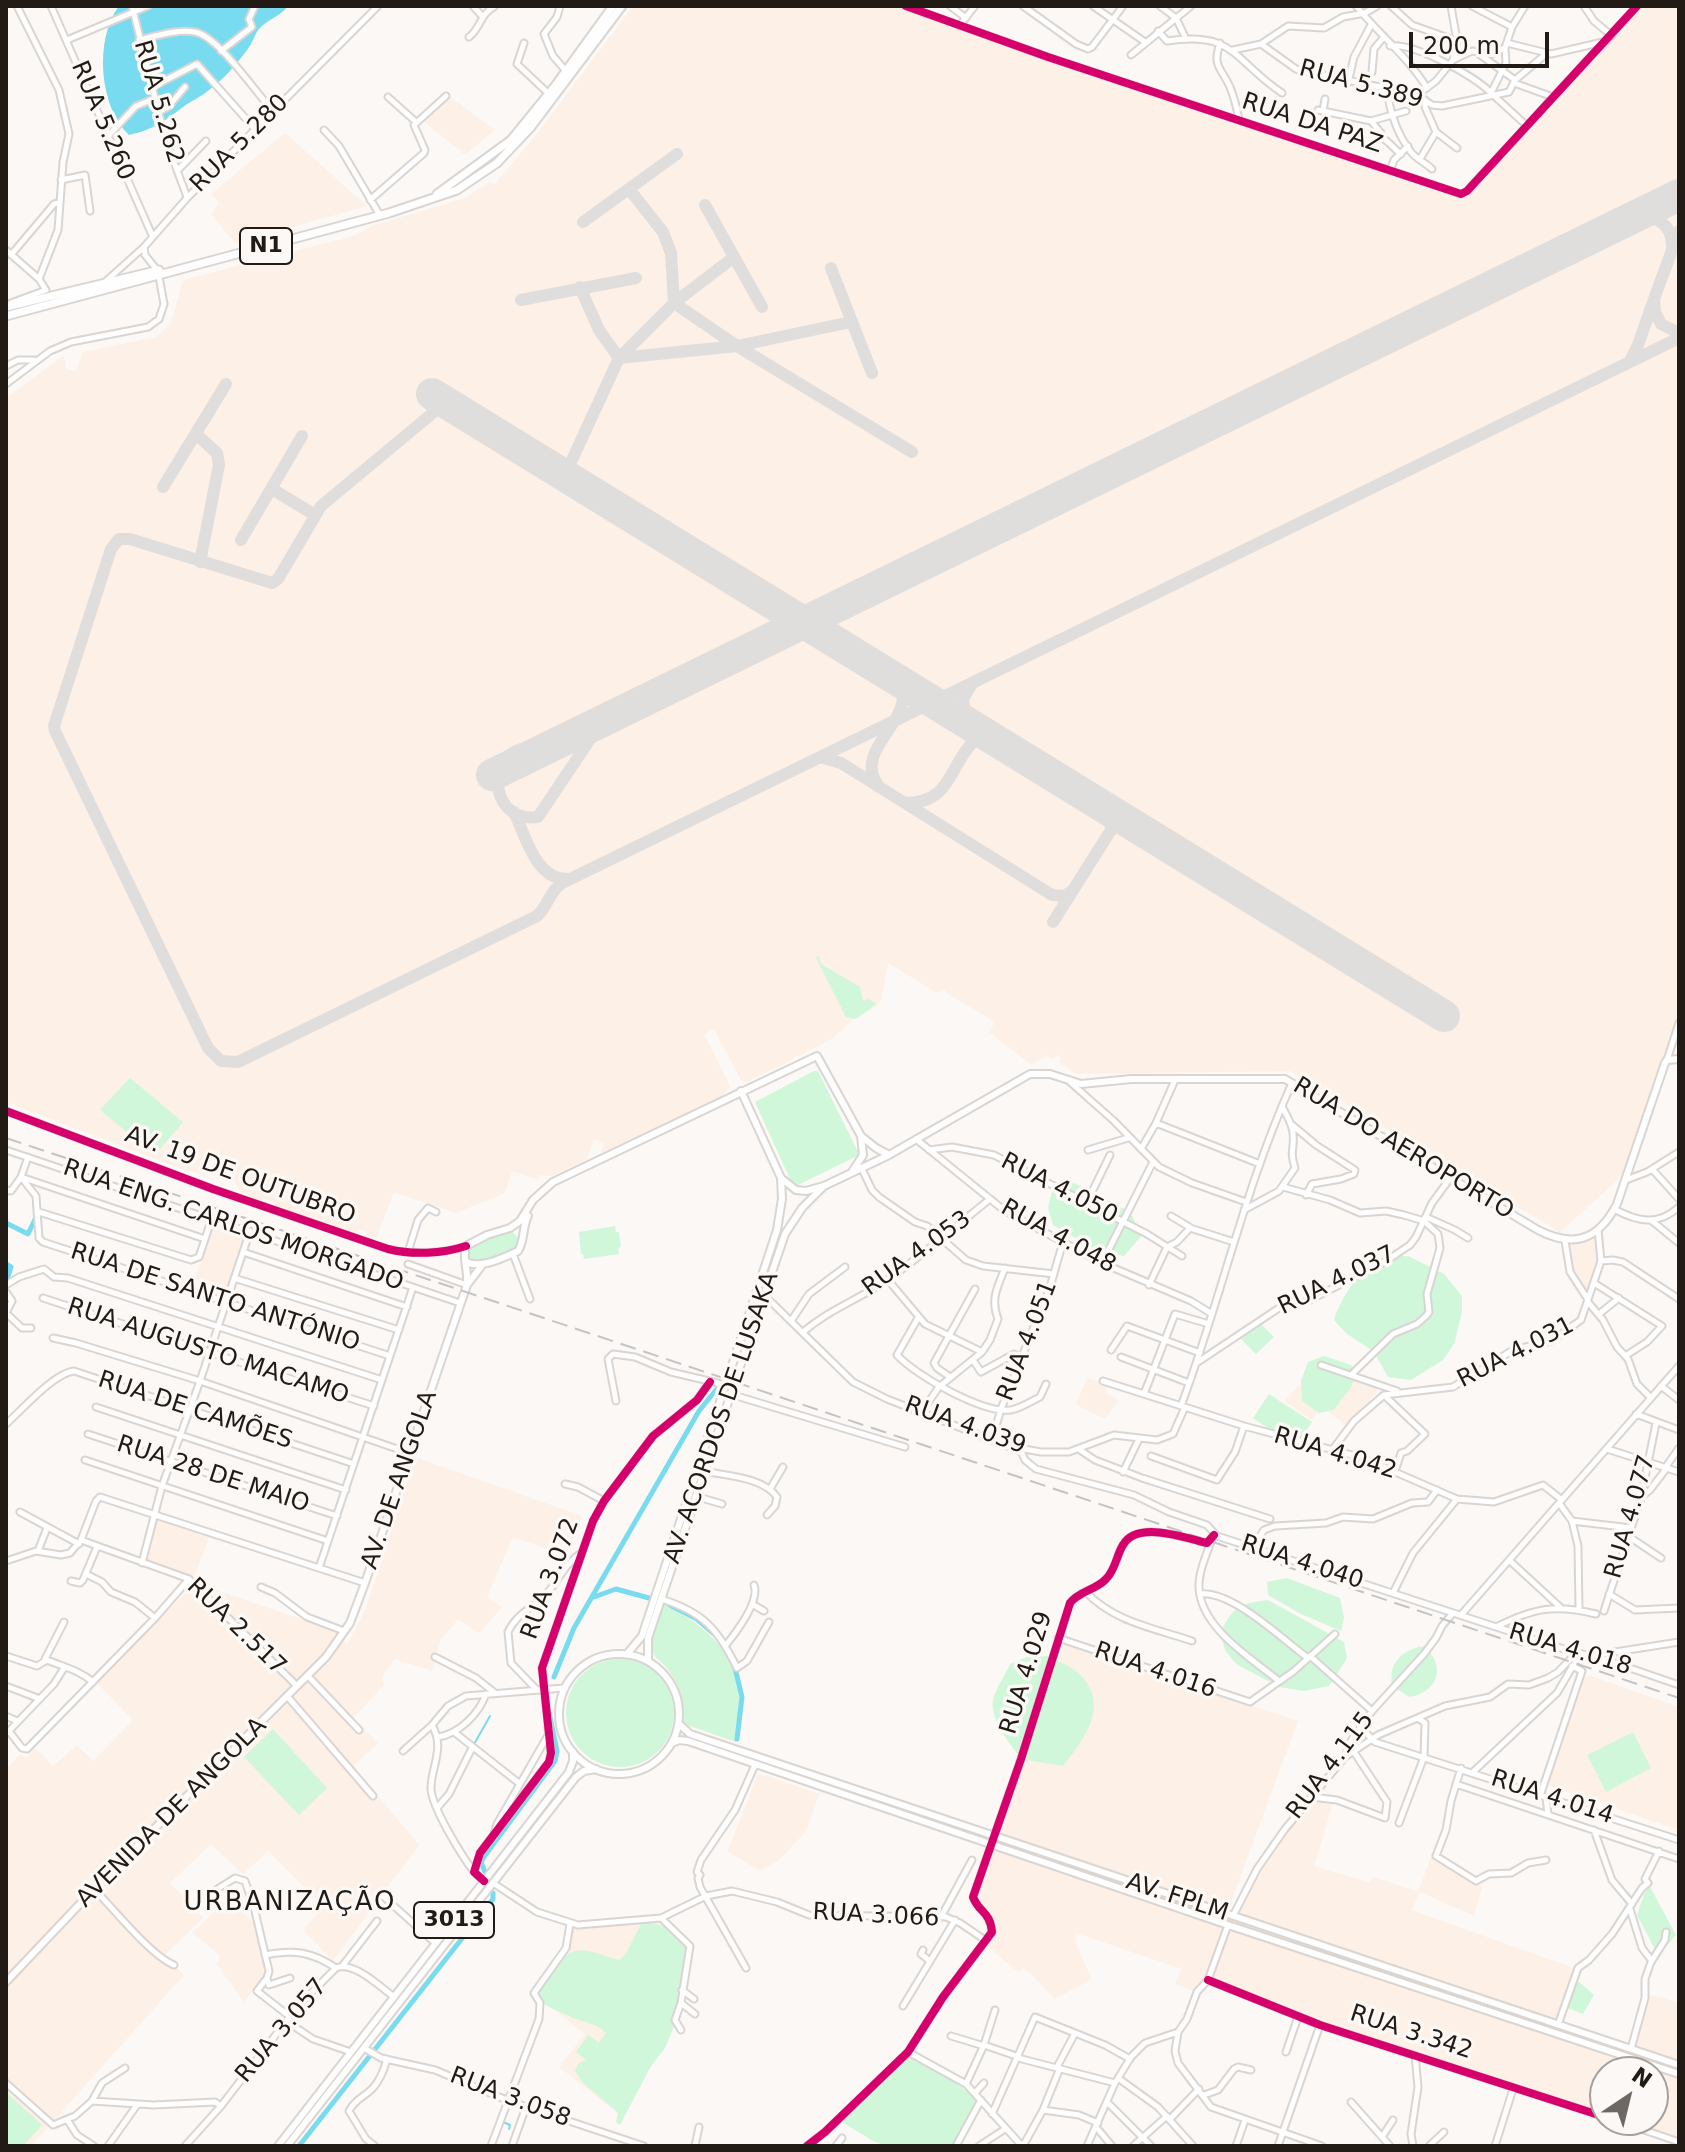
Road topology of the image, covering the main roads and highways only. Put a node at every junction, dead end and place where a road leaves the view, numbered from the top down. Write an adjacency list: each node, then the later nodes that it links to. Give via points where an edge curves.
1 (615, 9): 2 (highway, N1, via 511,140 437,195); 2 (highway, N1, via 531,127 473,182 389,213)
2 (158, 273): 3 (highway, N1); 4 (highway, N1)
3 (6, 306)
4 (6, 316)
5 (1679, 1059): 8 (main road, RUA DO AEROPORTO, via 1667,1060 1614,1209 1598,1230 1576,1240 1538,1230 1292,1082 1266,1077 1081,1084 1030,1074)
6 (741, 1091): 7 (main road, via 817,1056); 10 (main road); 12 (main road)
7 (861, 1136): 8 (main road); 9 (main road, via 863,1155)
8 (889, 1155): 9 (main road, RUA DO AEROPORTO)
9 (851, 1173): 11 (main road, RUA DO AEROPORTO)
10 (781, 1178): 11 (main road, via 796,1190); 19 (main road, AV. ACORDOS DE LUSAKA, via 777,1230 642,1636)
11 (824, 1186): 20 (main road, AV. ACORDOS DE LUSAKA, via 791,1223 763,1294 648,1638)
12 (538, 1194): 13 (main road, via 525,1217); 14 (main road)
13 (510, 1228): 14 (main road); 15 (main road, via 466,1246)
14 (522, 1237): 16 (main road, via 513,1254)
15 (466, 1260): 16 (main road); 17 (main road)
16 (483, 1264): 17 (main road)
17 (467, 1285): 18 (main road, AV. DE ANGOLA, via 365,1583)
18 (337, 1643): 29 (main road, AVENIDA DE ANGOLA)
19 (627, 1654): 20 (main road); 23 (main road, via 590,1661 564,1688 560,1728)
20 (648, 1661): 21 (main road, via 673,1688)
21 (679, 1724): 22 (main road); 26 (main road, AV. FPLM, via 690,1734)
22 (672, 1743): 24 (main road, via 663,1756 638,1771); 26 (main road, via 683,1740)
23 (573, 1752): 24 (main road); 25 (main road, via 572,1767)
24 (596, 1769): 25 (main road, via 584,1771)
25 (550, 1803): 34 (main road, 3013); 35 (main road, 3013, via 369,2049)
26 (989, 1841): 27 (main road, AV. FPLM, via 1013,1843); 28 (main road, AV. FPLM)
27 (1261, 1925): 28 (main road); 30 (main road, AV. FPLM)
28 (1258, 1934): 31 (main road, AV. FPLM)
29 (6, 1982)
30 (1461, 1993): 31 (main road); 32 (main road, AV. FPLM)
31 (1459, 2002): 33 (main road, AV. FPLM)
32 (1679, 2065)
33 (1679, 2074)
34 (278, 2146)
35 (287, 2146)

